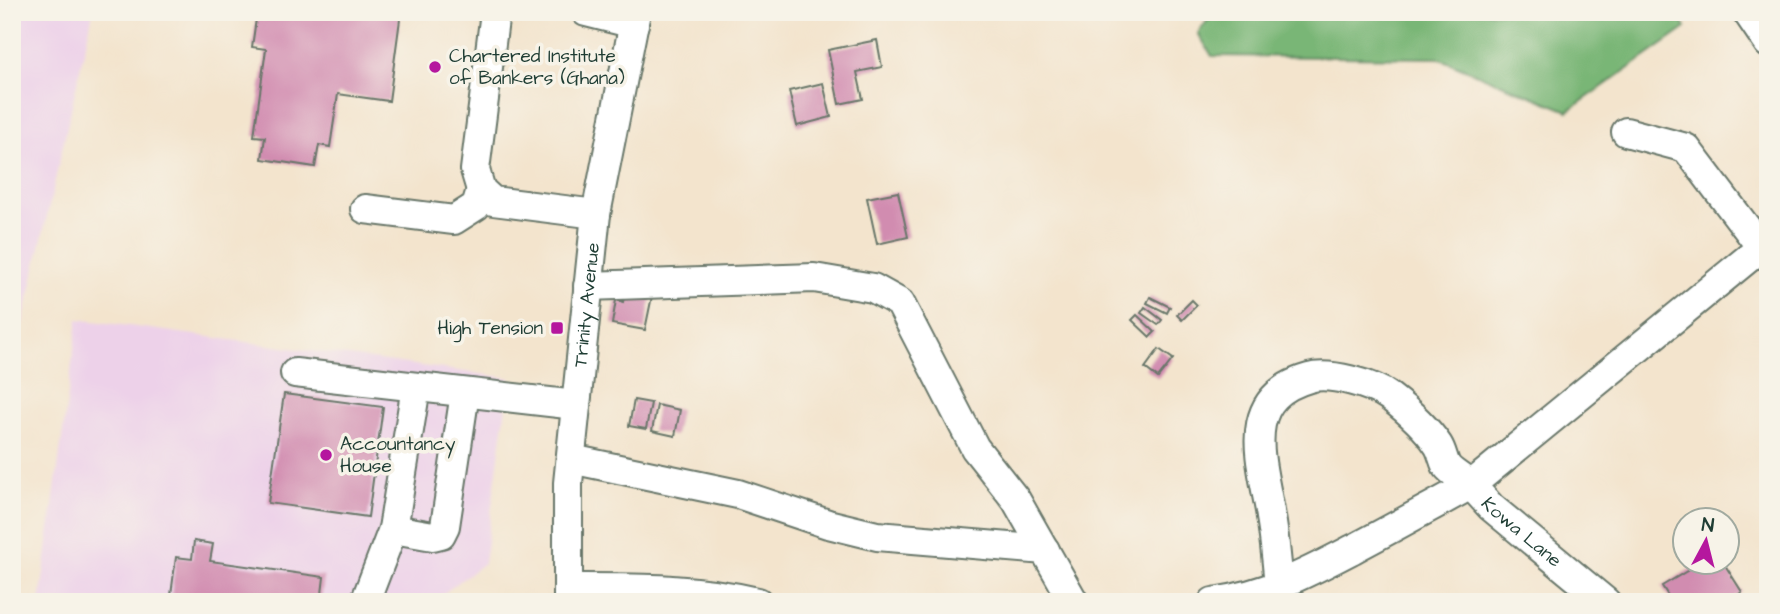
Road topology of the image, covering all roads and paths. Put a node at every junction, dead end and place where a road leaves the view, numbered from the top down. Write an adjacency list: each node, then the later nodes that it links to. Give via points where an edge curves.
1 (495, 12): 7 (street, via 475,170)
2 (586, 12): 4 (street)
3 (1747, 12): 5 (street)
4 (635, 18): 9 (street, Trinity Avenue)
5 (1768, 43)
6 (1626, 132): 10 (street, via 1686,148)
7 (487, 195): 8 (street, via 454,220); 9 (street)
8 (366, 209)
9 (596, 214): 11 (street, Trinity Avenue)
10 (1764, 244): 17 (street)
11 (589, 286): 15 (street, Trinity Avenue); 19 (street, via 814,278 873,288 900,303 975,448 1017,500)
12 (295, 373): 13 (street)
13 (416, 387): 14 (street); 18 (street)
14 (465, 393): 15 (street); 18 (street, via 441,534)
15 (576, 405): 16 (street, Trinity Avenue)
16 (571, 459): 19 (street, via 738,494 877,536); 21 (street, Trinity Avenue)
17 (1471, 485): 20 (street); 20 (street, Kowa Lane, via 1447,467 1439,446 1412,414 1387,394 1338,378 1315,376 1298,381 1270,404 1257,436); 26 (street, Kowa Lane, via 1491,507)
18 (393, 528): 22 (street)
19 (1045, 550): 24 (street)
20 (1279, 586): 25 (street)
21 (568, 595): 23 (street, via 682,589)
22 (365, 602)
23 (758, 602)
24 (1074, 602)
25 (1213, 602)
26 (1606, 602)

